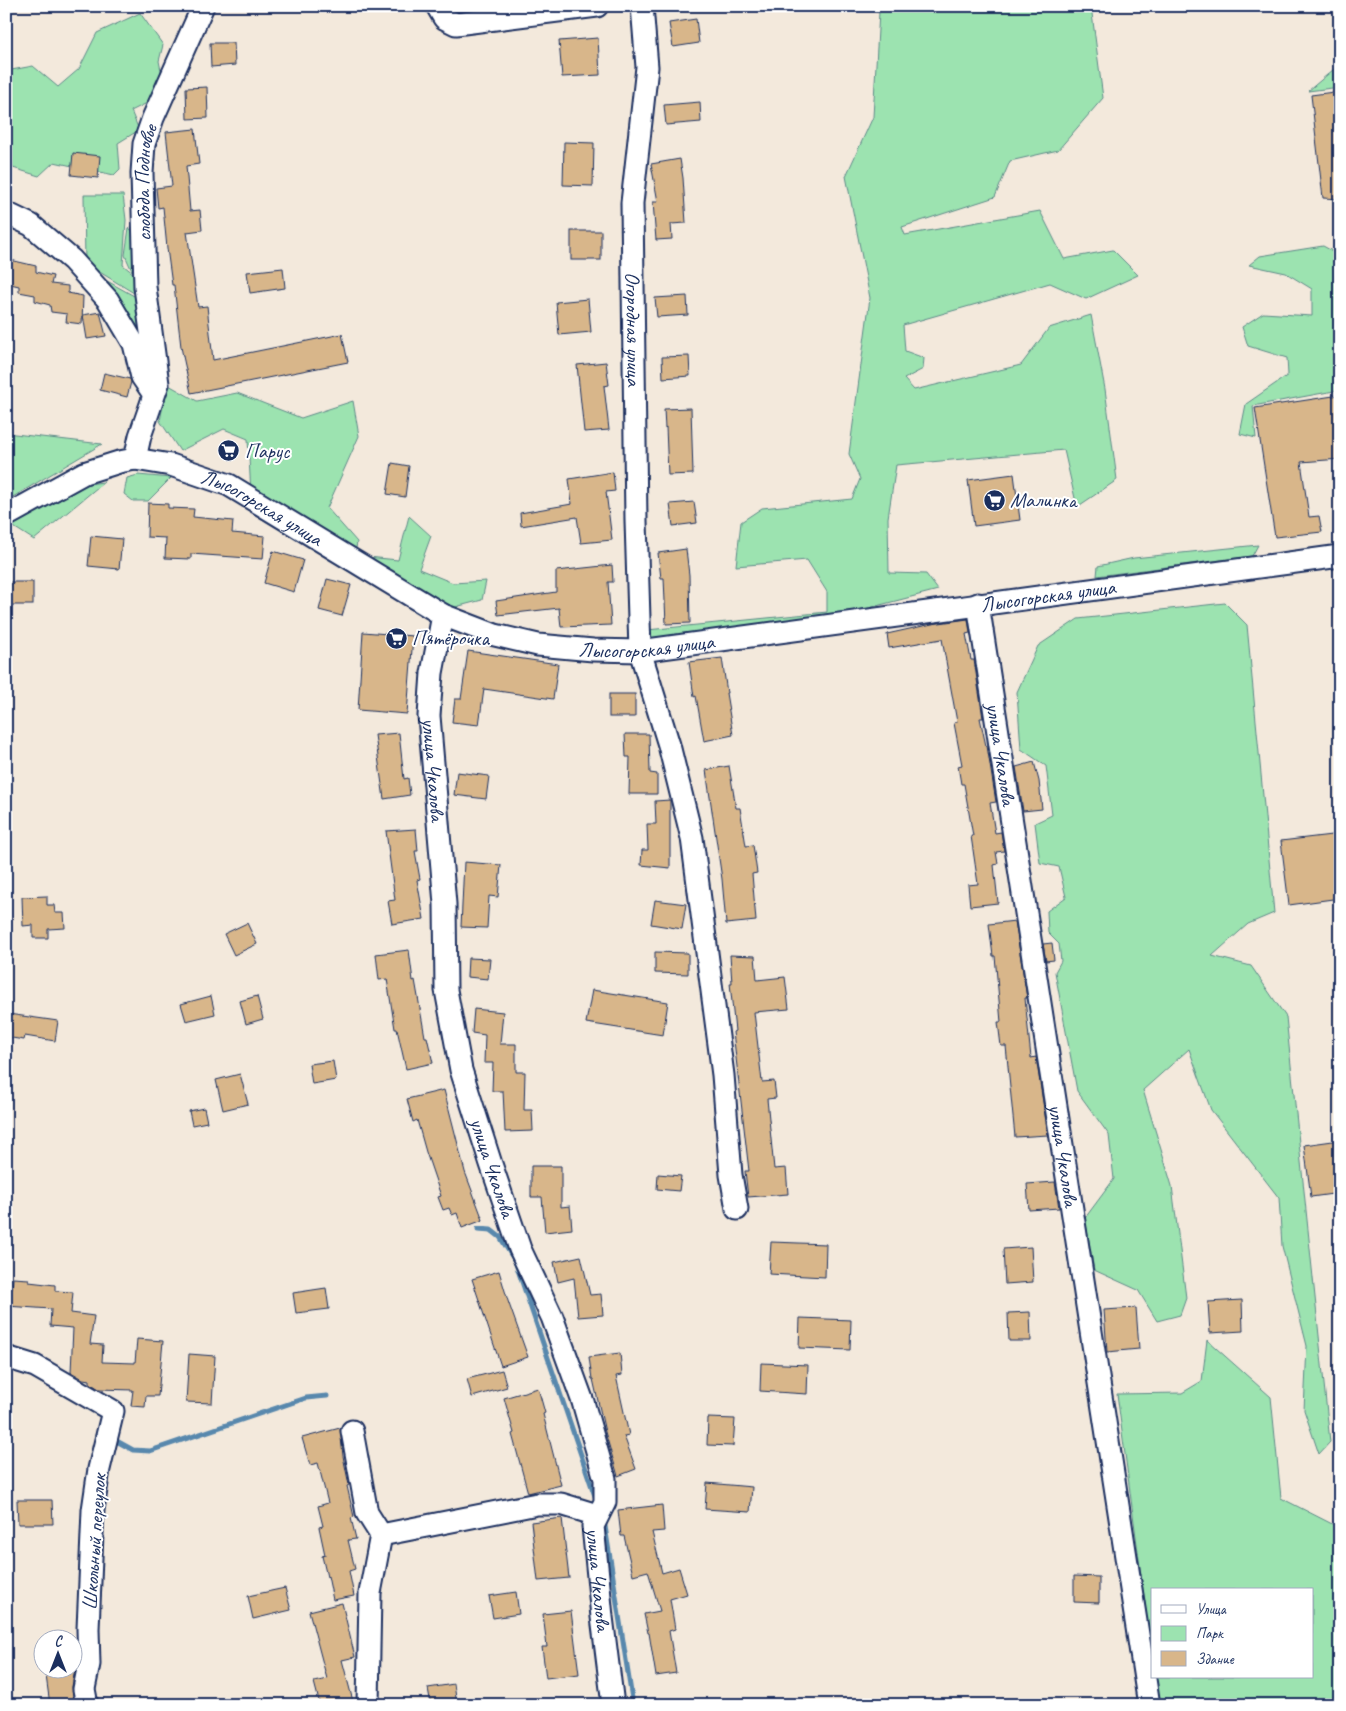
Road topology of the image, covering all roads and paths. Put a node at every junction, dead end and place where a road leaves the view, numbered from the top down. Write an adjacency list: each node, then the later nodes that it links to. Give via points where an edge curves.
1 (203, 6): 6 (street, слобода Подновье, via 144,144 145,287)
2 (437, 6): 3 (street, via 444,18 456,24)
3 (596, 6)
4 (642, 6): 12 (street, Огородная улица, via 647,67 632,203)
5 (6, 213): 6 (street, via 31,225 72,260 108,300 134,344 142,377)
6 (155, 383): 7 (street)
7 (134, 459): 8 (street, Лысогорская улица, via 84,474); 11 (street, Лысогорская улица, via 171,465 229,485)
8 (6, 516)
9 (1340, 556): 10 (street, Лысогорская улица)
10 (978, 604): 12 (street, Лысогорская улица); 21 (street, улица Чкалова)
11 (443, 615): 12 (street, Лысогорская улица, via 495,635 538,644); 16 (street, улица Чкалова, via 432,672 429,716 444,904 446,990 461,1070 520,1249 552,1317 583,1402 605,1479 604,1502)
12 (640, 651): 13 (street, Огородная улица, via 669,745 692,838 723,1075 730,1175)
13 (737, 1209)
14 (6, 1358): 18 (street, Школьный переулок, via 35,1366 113,1411 93,1510 89,1664 84,1689)
15 (352, 1431): 17 (street, via 367,1513)
16 (597, 1514): 17 (street, via 561,1504 537,1504); 20 (street, улица Чкалова, via 593,1526 594,1540)
17 (381, 1535): 19 (street, via 370,1593)
18 (87, 1705)
19 (368, 1705)
20 (612, 1705)
21 (1149, 1705)

